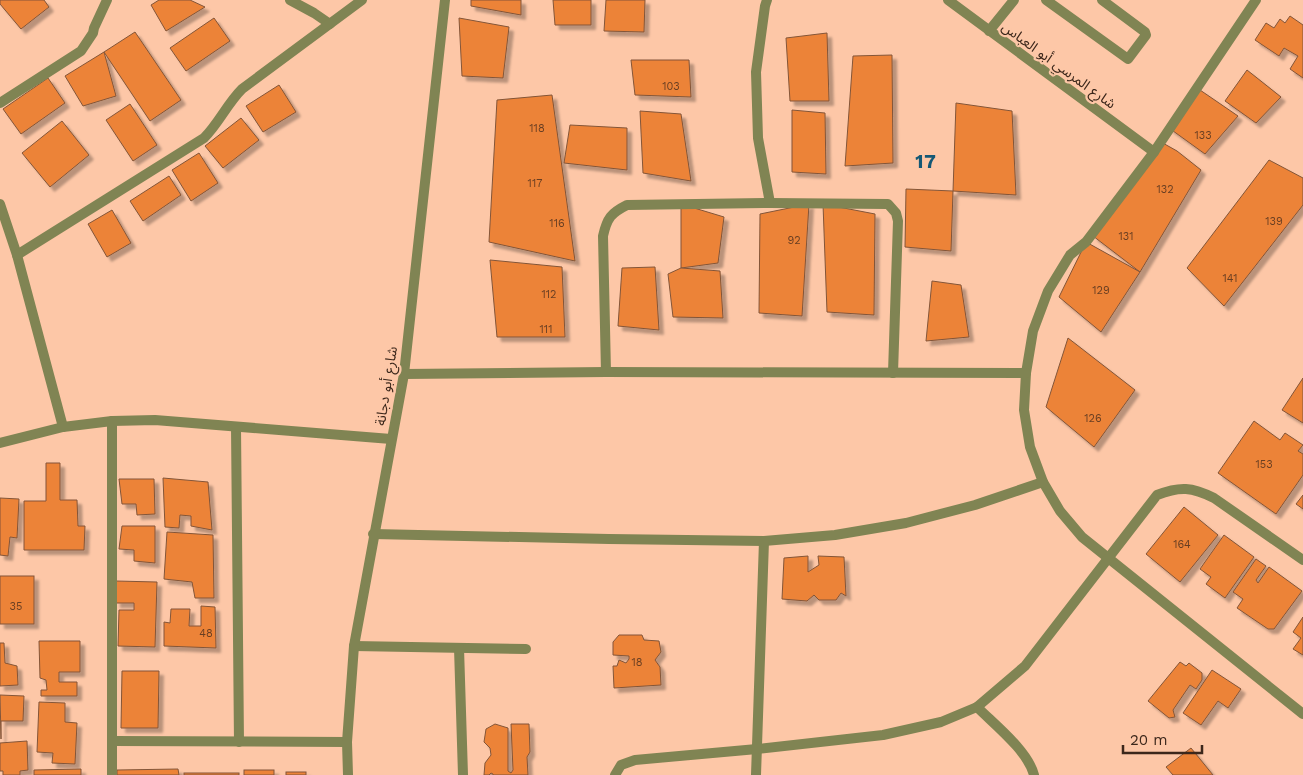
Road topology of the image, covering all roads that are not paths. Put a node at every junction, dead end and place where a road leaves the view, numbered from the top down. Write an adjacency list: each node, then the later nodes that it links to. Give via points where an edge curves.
1 (107, 0): 13 (street, via 93,33 81,51)
2 (290, 0): 11 (street)
3 (362, 0): 11 (street)
4 (445, 0): 21 (street, شارع أبو دجانة)
5 (767, 0): 15 (street, via 756,72 758,138)
6 (948, 0): 12 (street, شارع المرسي أبو العباس)
7 (1014, 0): 12 (street)
8 (1046, 0): 9 (street, via 1128,59 1146,34)
9 (1102, 0)
10 (1256, 0): 14 (street)
11 (330, 24): 17 (street, via 232,98 220,120 204,138)
12 (989, 30): 14 (street, شارع المرسي أبو العباس)
13 (0, 103)
14 (1154, 152): 20 (street, via 1086,242 1070,255 1048,292 1033,331)
15 (770, 203): 18 (street, via 627,205 615,211 606,222 603,236); 19 (street, via 888,204 896,213)
16 (0, 204): 17 (street)
17 (17, 255): 23 (street)
18 (606, 372): 19 (street); 21 (street)
19 (893, 373): 20 (street)
20 (1026, 373): 27 (street, via 1024,410 1030,447)
21 (404, 374): 25 (street, شارع أبو دجانة)
22 (112, 421): 23 (street); 24 (street, via 154,420); 37 (street)
23 (63, 427): 26 (street)
24 (236, 427): 25 (street); 38 (street)
25 (391, 439): 28 (street, شارع أبو دجانة)
26 (0, 443)
27 (1043, 482): 29 (street, via 975,505 906,523 835,535); 30 (street, via 1060,511 1082,537)
28 (373, 534): 29 (street); 32 (street, شارع أبو دجانة)
29 (764, 541): 40 (street)
30 (1108, 559): 31 (street, via 1158,495 1186,488 1214,498); 35 (street, via 1025,666); 36 (street)
31 (1303, 560)
32 (354, 646): 33 (street); 39 (street, شارع أبو دجانة)
33 (459, 648): 34 (street); 43 (street)
34 (526, 650)
35 (977, 707): 40 (street, via 941,722 883,735); 46 (street, via 1026,757)
36 (1303, 714)
37 (113, 741): 38 (street); 41 (street)
38 (239, 742): 39 (street)
39 (347, 742): 42 (street, شارع أبو دجانة)
40 (757, 749): 44 (street, via 635,760 622,766); 45 (street)
41 (112, 775)
42 (348, 775)
43 (463, 775)
44 (615, 775)
45 (756, 775)
46 (1034, 775)

